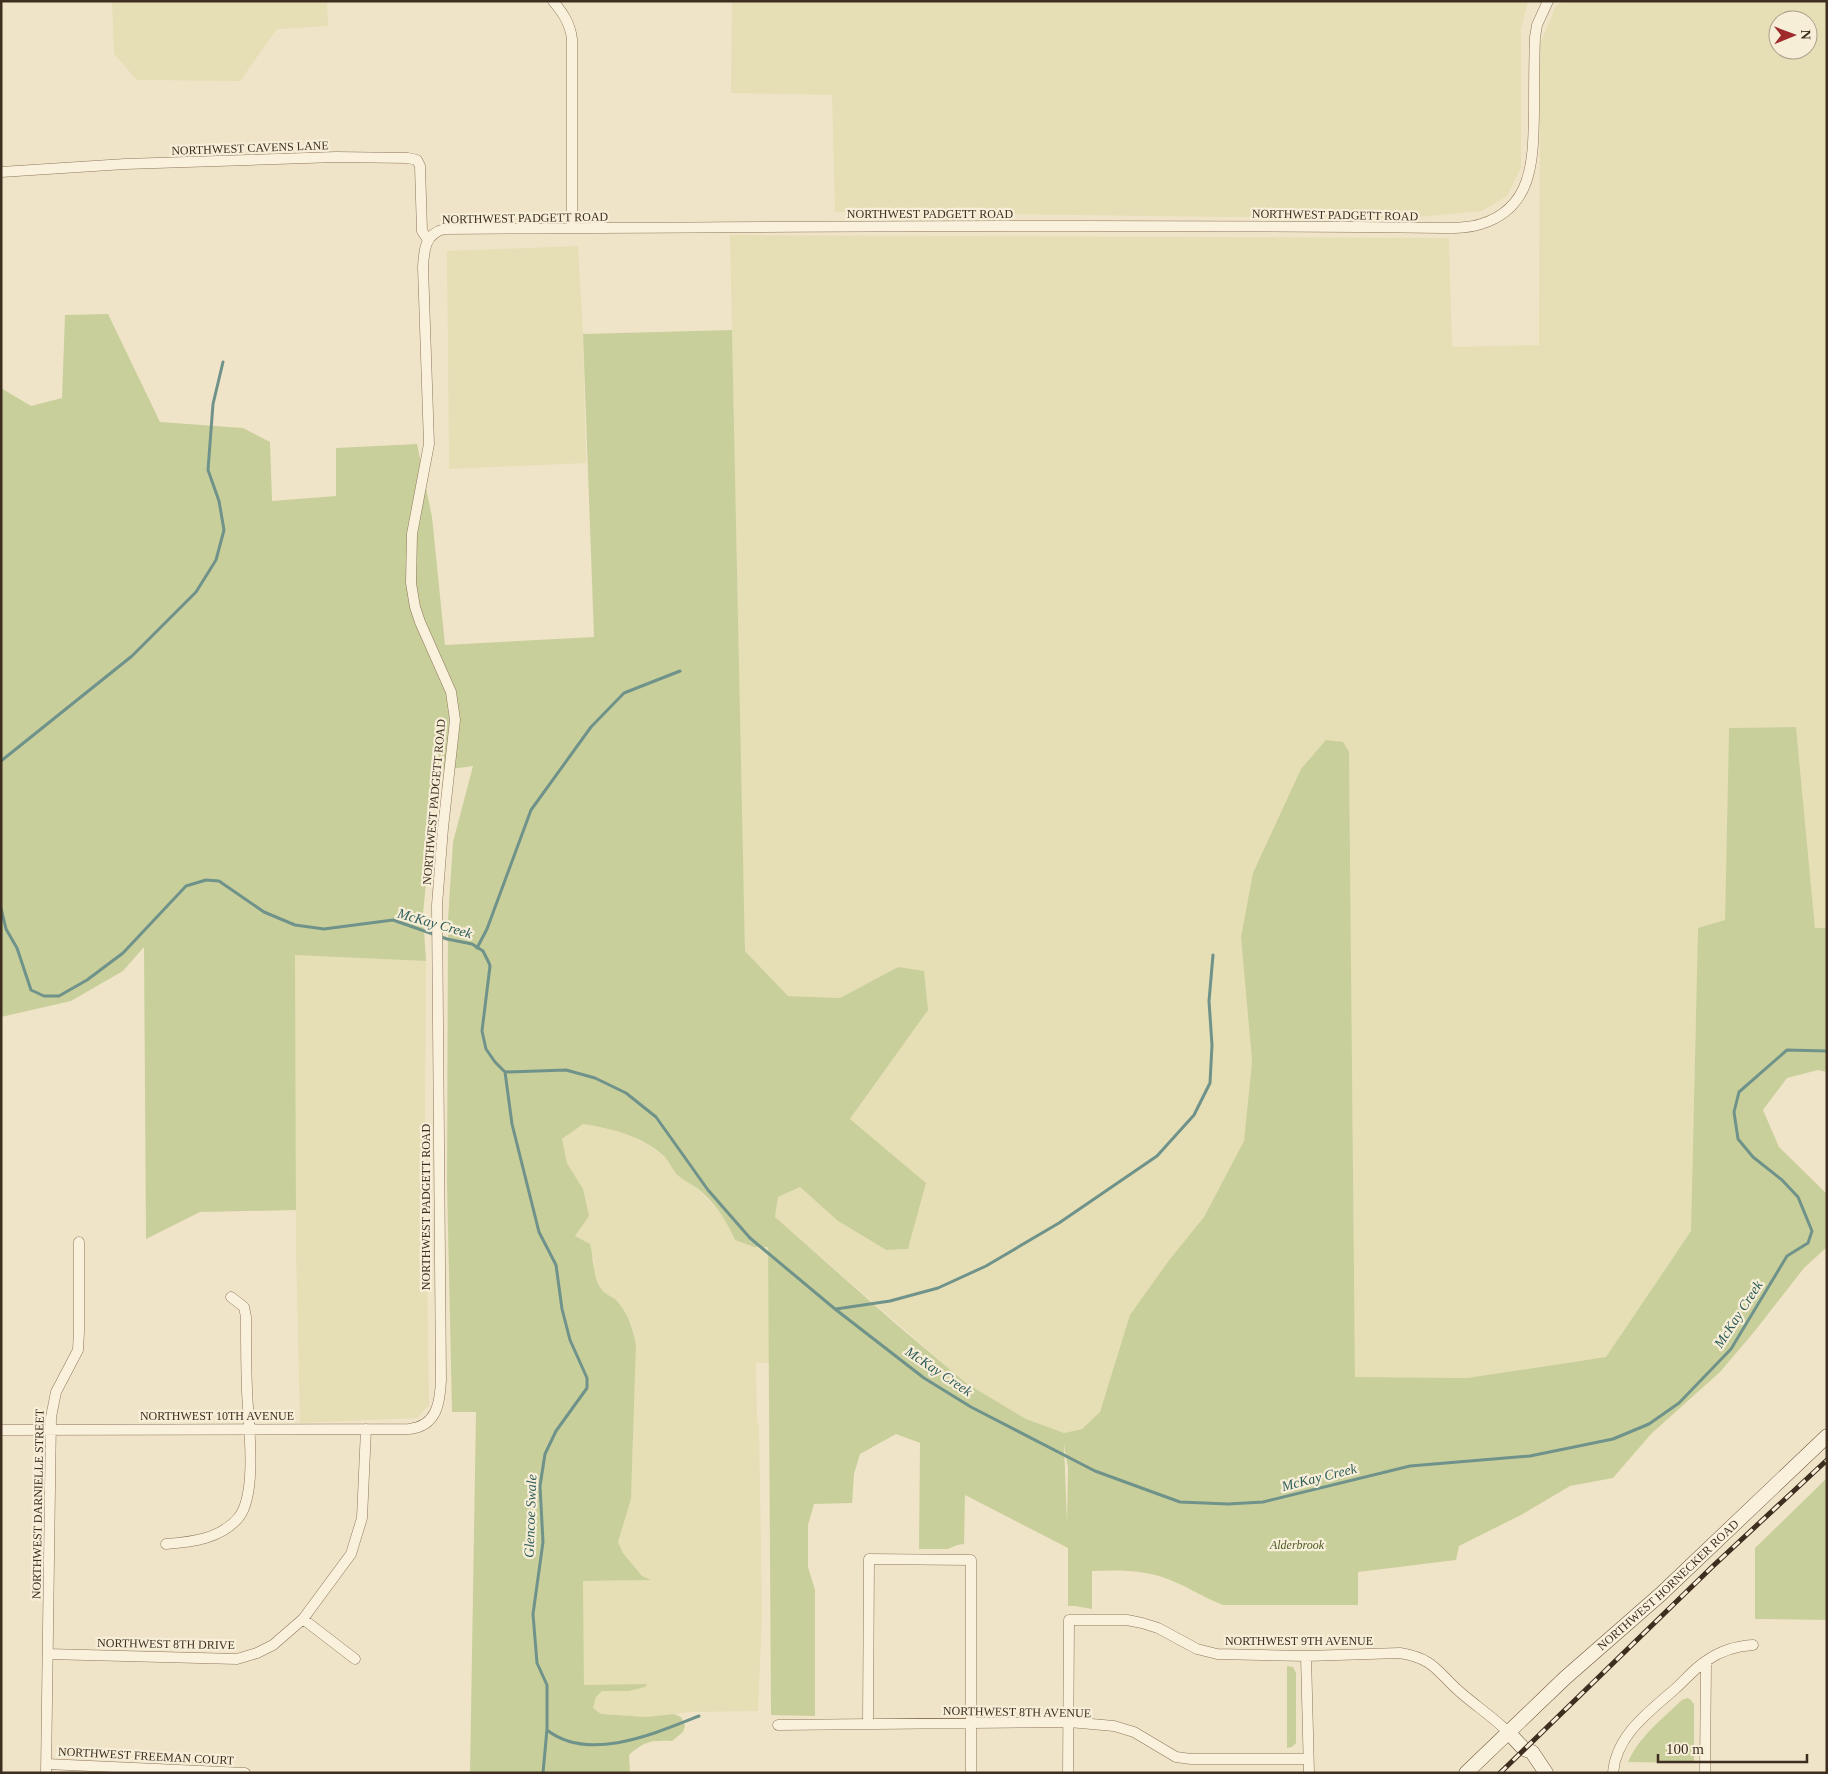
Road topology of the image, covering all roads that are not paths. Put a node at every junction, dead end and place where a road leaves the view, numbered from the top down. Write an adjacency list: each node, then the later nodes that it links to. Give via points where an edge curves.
1 (553, 1): 4 (street, via 564,14 572,39)
2 (1548, 1): 4 (street, NORTHWEST PADGETT ROAD, via 1535,37 1533,154 1529,177 1511,206 1476,226)
3 (1, 172): 5 (street, NORTHWEST CAVENS LANE, via 125,164 336,157 408,158 416,160 420,166 422,230)
4 (572, 228): 5 (street, NORTHWEST PADGETT ROAD, via 444,229)
5 (428, 240): 8 (street, NORTHWEST PADGETT ROAD, via 423,267 429,444 414,518 410,570 415,608 446,678 455,720 437,905 441,1380 439,1402)
6 (79, 1242): 12 (street, NORTHWEST DARNIELLE STREET, via 78,1350 54,1399)
7 (231, 1297): 9 (street, via 244,1308 246,1317)
8 (430, 1419): 10 (street, NORTHWEST 10TH AVENUE, via 415,1428)
9 (250, 1429): 10 (street, NORTHWEST 10TH AVENUE); 12 (street, NORTHWEST 10TH AVENUE); 14 (street, via 249,1486 240,1517 226,1530 210,1538)
10 (366, 1429): 15 (street, NORTHWEST 8TH DRIVE, via 362,1518 352,1554)
11 (1, 1430): 12 (street, NORTHWEST 10TH AVENUE)
12 (51, 1430): 17 (street, NORTHWEST DARNIELLE STREET)
13 (1827, 1436): 25 (street, NORTHWEST HORNECKER ROAD, via 1661,1594)
14 (166, 1544)
15 (303, 1619): 17 (street, NORTHWEST 8TH DRIVE, via 273,1645 237,1659); 19 (street)
16 (1752, 1645): 20 (street, via 1732,1648)
17 (48, 1654): 28 (street, NORTHWEST DARNIELLE STREET)
18 (1306, 1656): 21 (street, NORTHWEST 9TH AVENUE, via 1217,1654 1197,1649 1142,1623 1069,1620); 25 (street, NORTHWEST 9TH AVENUE, via 1413,1655 1439,1669 1459,1691); 27 (street)
19 (355, 1659)
20 (1706, 1660): 36 (street, via 1636,1723 1627,1734); 37 (street)
21 (1068, 1722): 22 (street, NORTHWEST 8TH AVENUE); 27 (street, NORTHWEST 8TH AVENUE, via 1114,1726 1134,1732 1176,1757); 31 (street)
22 (970, 1723): 23 (street, NORTHWEST 8TH AVENUE); 23 (street, via 971,1560 869,1559); 30 (street)
23 (868, 1724): 24 (street, NORTHWEST 8TH AVENUE)
24 (778, 1725)
25 (1508, 1732): 26 (street); 33 (street, NORTHWEST HORNECKER ROAD)
26 (1524, 1749): 34 (street); 35 (street, via 1532,1752)
27 (1308, 1759): 32 (street)
28 (46, 1768): 29 (street, NORTHWEST FREEMAN COURT)
29 (245, 1773)
30 (971, 1773)
31 (1068, 1773)
32 (1308, 1773)
33 (1466, 1773)
34 (1537, 1773)
35 (1546, 1773)
36 (1612, 1773)
37 (1705, 1773)

